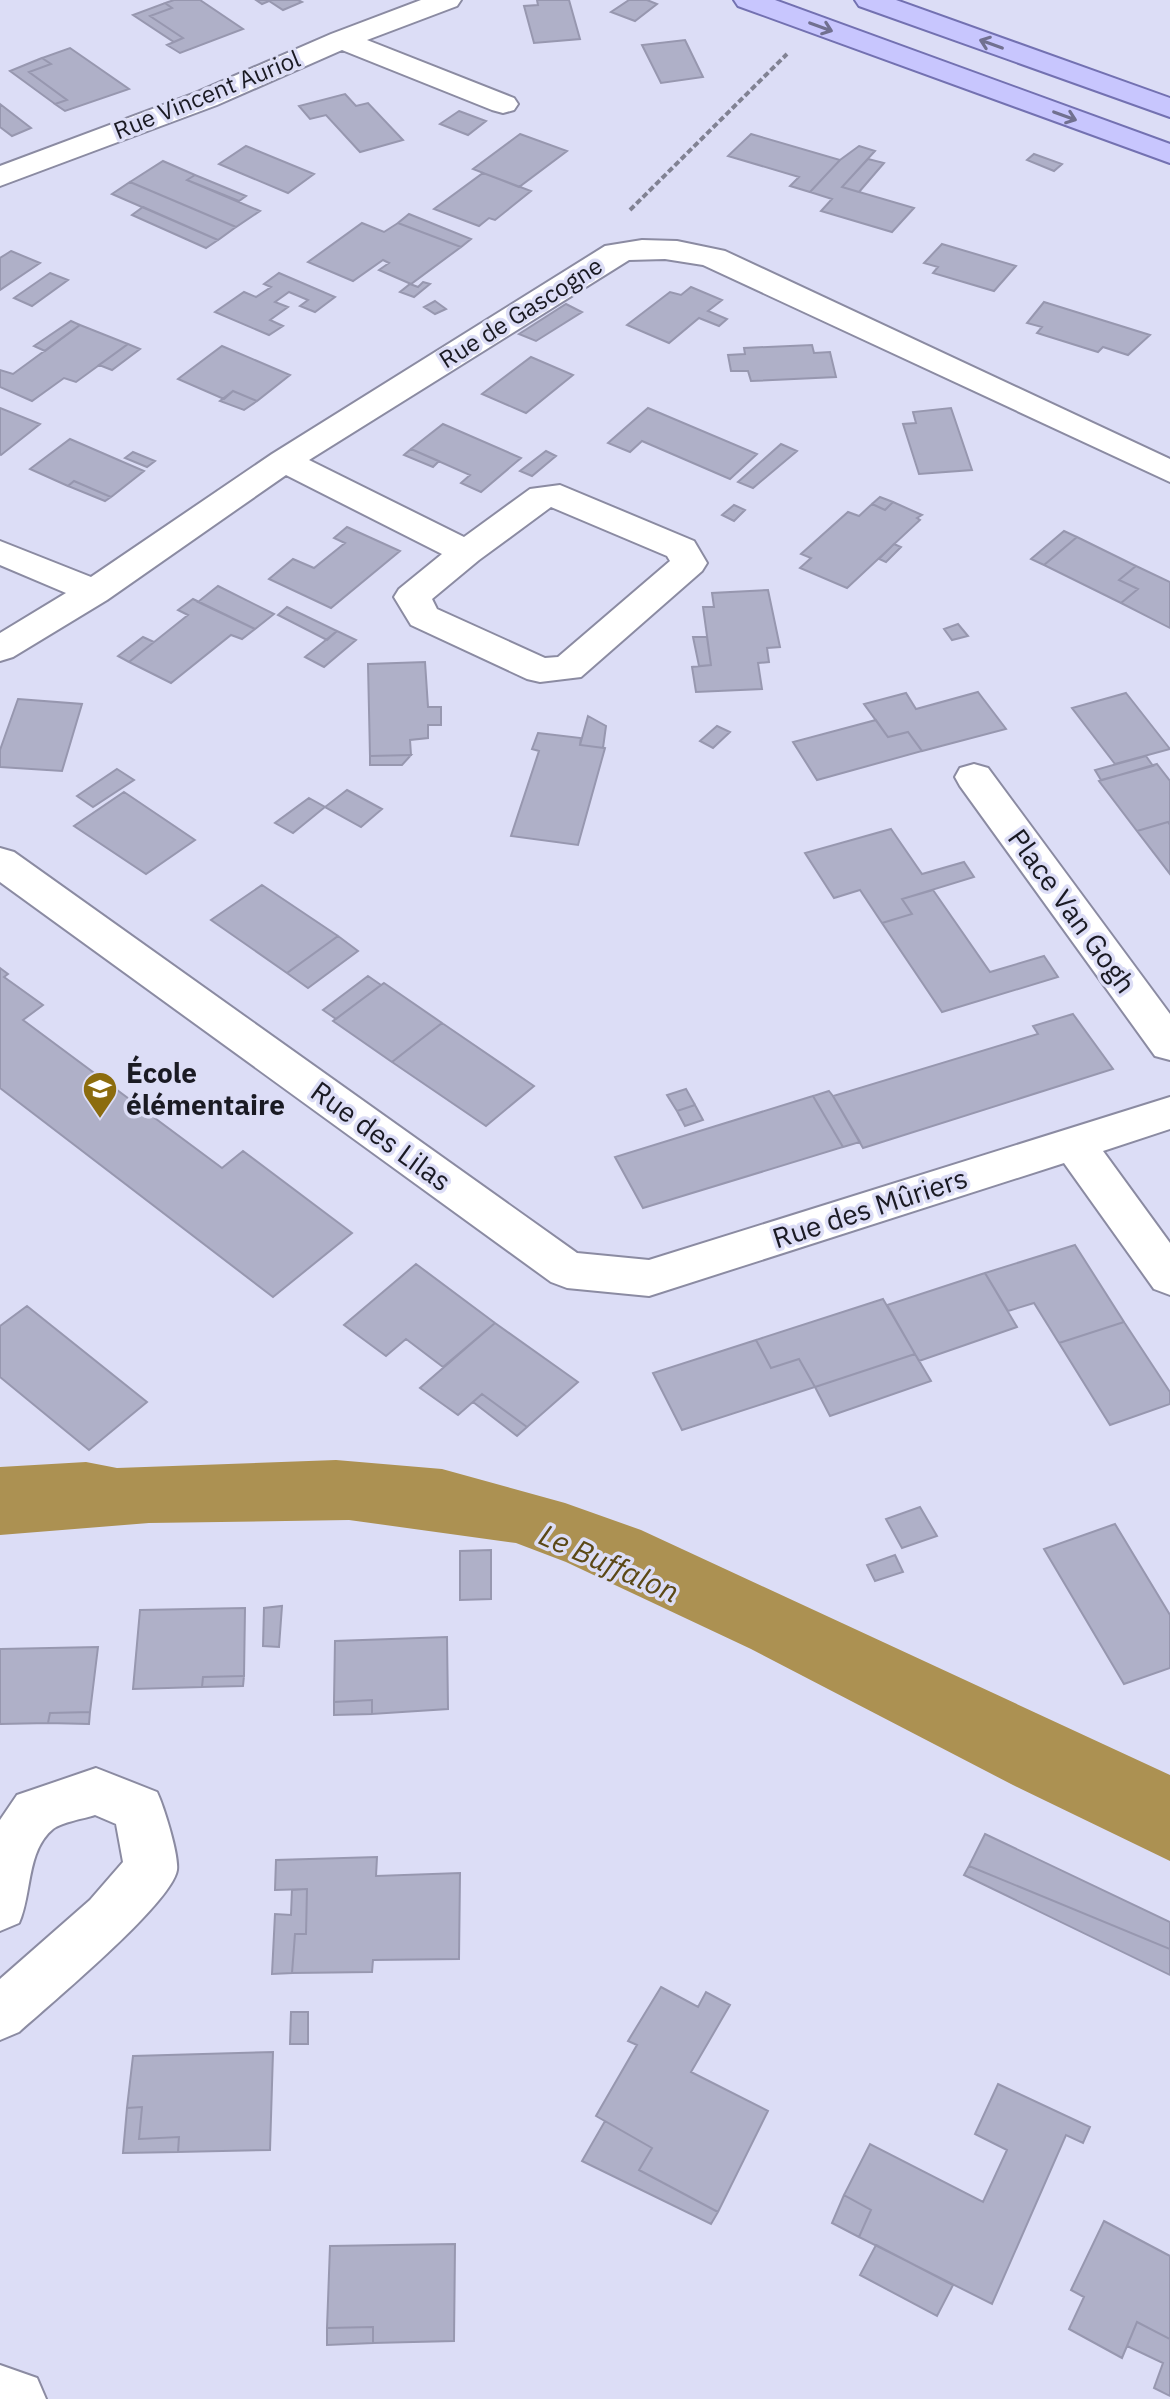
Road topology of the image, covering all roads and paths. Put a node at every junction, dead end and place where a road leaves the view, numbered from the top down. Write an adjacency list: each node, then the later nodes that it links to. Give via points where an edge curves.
1 (447, 0): 4 (street, Rue Vincent Auriol)
2 (748, 0): 5 (main road)
3 (869, 0): 8 (main road, one-way to 3)
4 (418, 6): 6 (street, Rue Vincent Auriol)
5 (817, 25): 9 (main road, one-way to 9); 11 (path, via 632,206)
6 (341, 40): 7 (street); 10 (street, Rue Vincent Auriol, via 206,99)
7 (503, 104)
8 (1170, 108)
9 (1170, 154)
10 (0, 177)
11 (616, 253): 12 (street, Rue de Gascogne); 13 (street, Rue de Gascogne, via 672,248 714,258)
12 (284, 461): 15 (street); 16 (street, Rue de Gascogne)
13 (1170, 472)
14 (0, 552): 16 (street)
15 (466, 552): 15 (street, via 412,597 424,617 540,670 568,668 689,563 681,549 560,496 542,497)
16 (94, 592): 17 (street, Rue de Gascogne)
17 (0, 649)
18 (974, 777): 20 (street, Place Van Gogh)
19 (0, 862): 23 (street, Rue des Lilas)
20 (1170, 1045)
21 (1170, 1113): 22 (street, Rue des Mûriers)
22 (1074, 1144): 23 (street, Rue des Mûriers, via 649,1278); 24 (street)
23 (567, 1270)
24 (1170, 1277)
25 (0, 1906): 26 (street, via 8,1853 35,1812 96,1791 139,1809 151,1869 109,1917)
26 (1, 2007)
27 (0, 2395): 28 (street)
28 (16, 2399)

